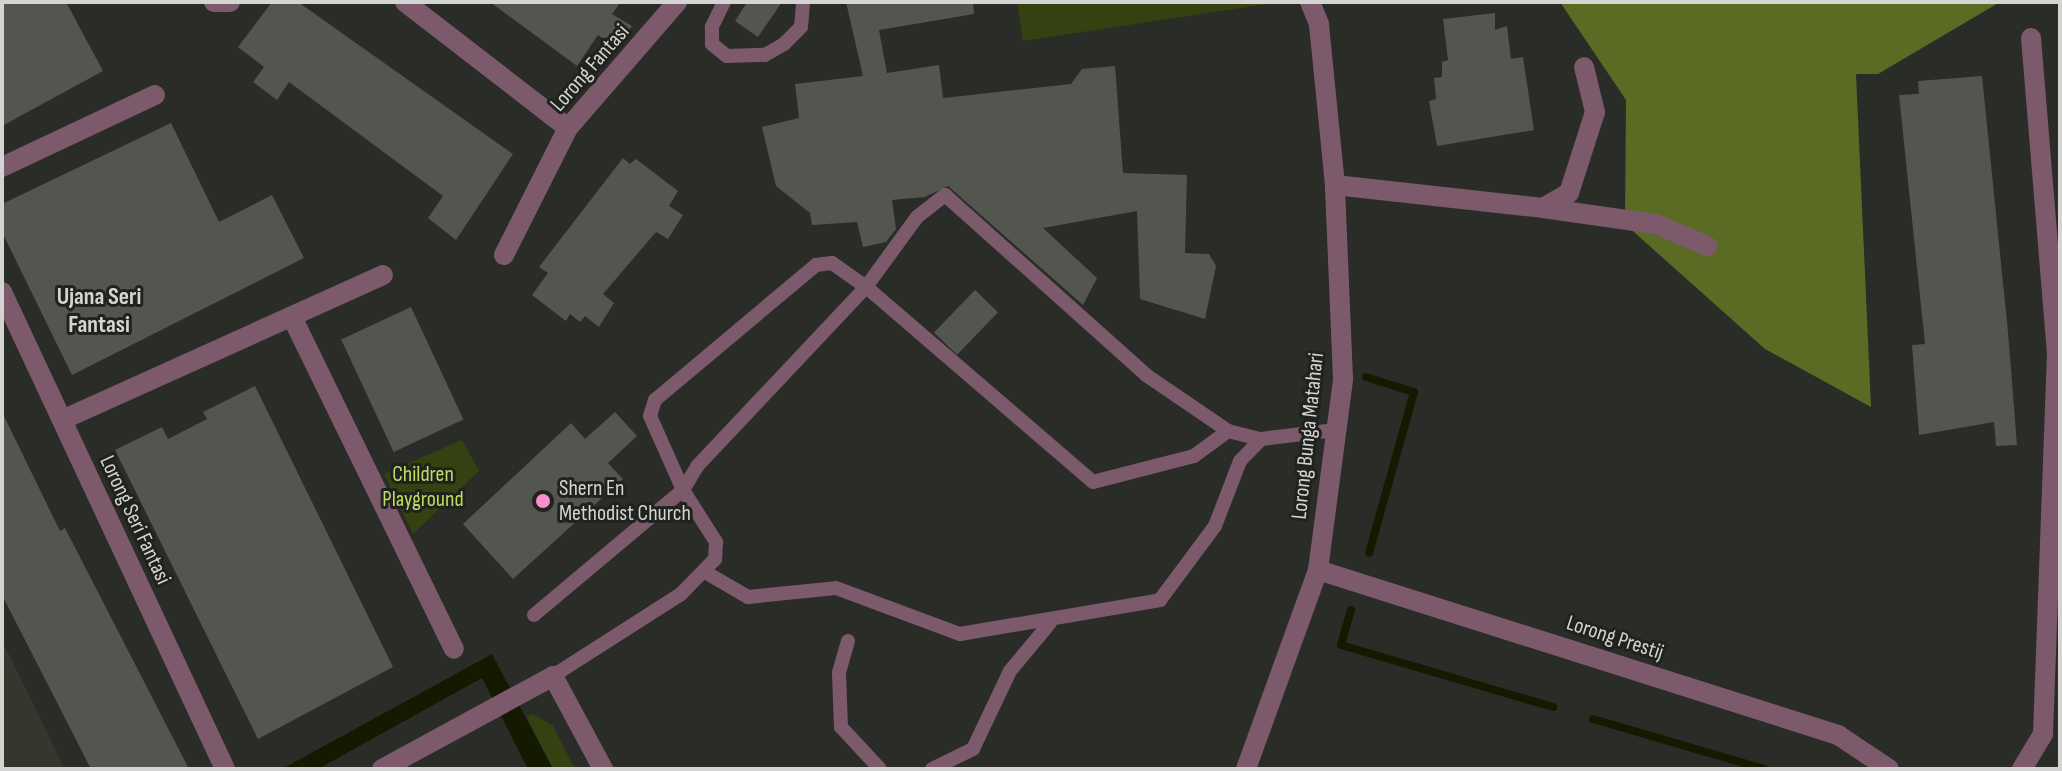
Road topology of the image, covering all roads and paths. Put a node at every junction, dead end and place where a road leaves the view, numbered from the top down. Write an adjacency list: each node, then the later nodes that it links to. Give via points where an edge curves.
1 (214, 2): 2 (street)
2 (230, 2)
3 (405, 2): 11 (street)
4 (677, 2): 11 (street, Lorong Fantasi)
5 (724, 2): 6 (lane, via 712,27 712,44 727,56 765,55 784,44 801,27)
6 (803, 2)
7 (1310, 2): 13 (street, Lorong Bunga Matahari, via 1319,24)
8 (2031, 38): 40 (street, via 2057,354 2043,734)
9 (1584, 67): 14 (street, via 1595,112 1569,193)
10 (155, 95): 12 (street)
11 (568, 128): 16 (street, Lorong Fantasi)
12 (2, 167)
13 (1335, 185): 14 (street); 22 (street, Lorong Bunga Matahari, via 1343,379)
14 (1543, 208): 15 (street, via 1656,224)
15 (1707, 246)
16 (504, 255)
17 (383, 275): 20 (street)
18 (866, 287): 23 (lane, via 1093,482 1194,456); 23 (lane, via 917,217 945,195 1146,375); 25 (lane, via 698,465); 25 (lane, via 846,268 816,265 655,400 650,416)
19 (2, 292): 21 (street, Lorong Seri Fantasi)
20 (292, 317): 21 (street); 31 (street)
21 (62, 420): 33 (street, Lorong Seri Fantasi)
22 (1335, 430): 24 (lane); 26 (street, Lorong Bunga Matahari)
23 (1228, 431): 24 (lane)
24 (1261, 439): 29 (lane, via 1240,461 1215,526 1160,600)
25 (683, 490): 27 (lane, via 716,542 715,559); 28 (lane)
26 (1318, 570): 38 (street, Lorong Bunga Matahari); 39 (street, Lorong Prestij, via 1838,735)
27 (705, 572): 29 (lane, via 748,597 836,588 960,634); 32 (lane)
28 (534, 615)
29 (1050, 623): 37 (lane, via 1010,671 973,749)
30 (848, 641): 36 (lane, via 839,673 841,727)
31 (454, 649)
32 (553, 676): 34 (street); 35 (street)
33 (225, 769)
34 (382, 769)
35 (603, 769)
36 (880, 769)
37 (932, 769)
38 (1246, 769)
39 (1889, 769)
40 (2022, 769)

